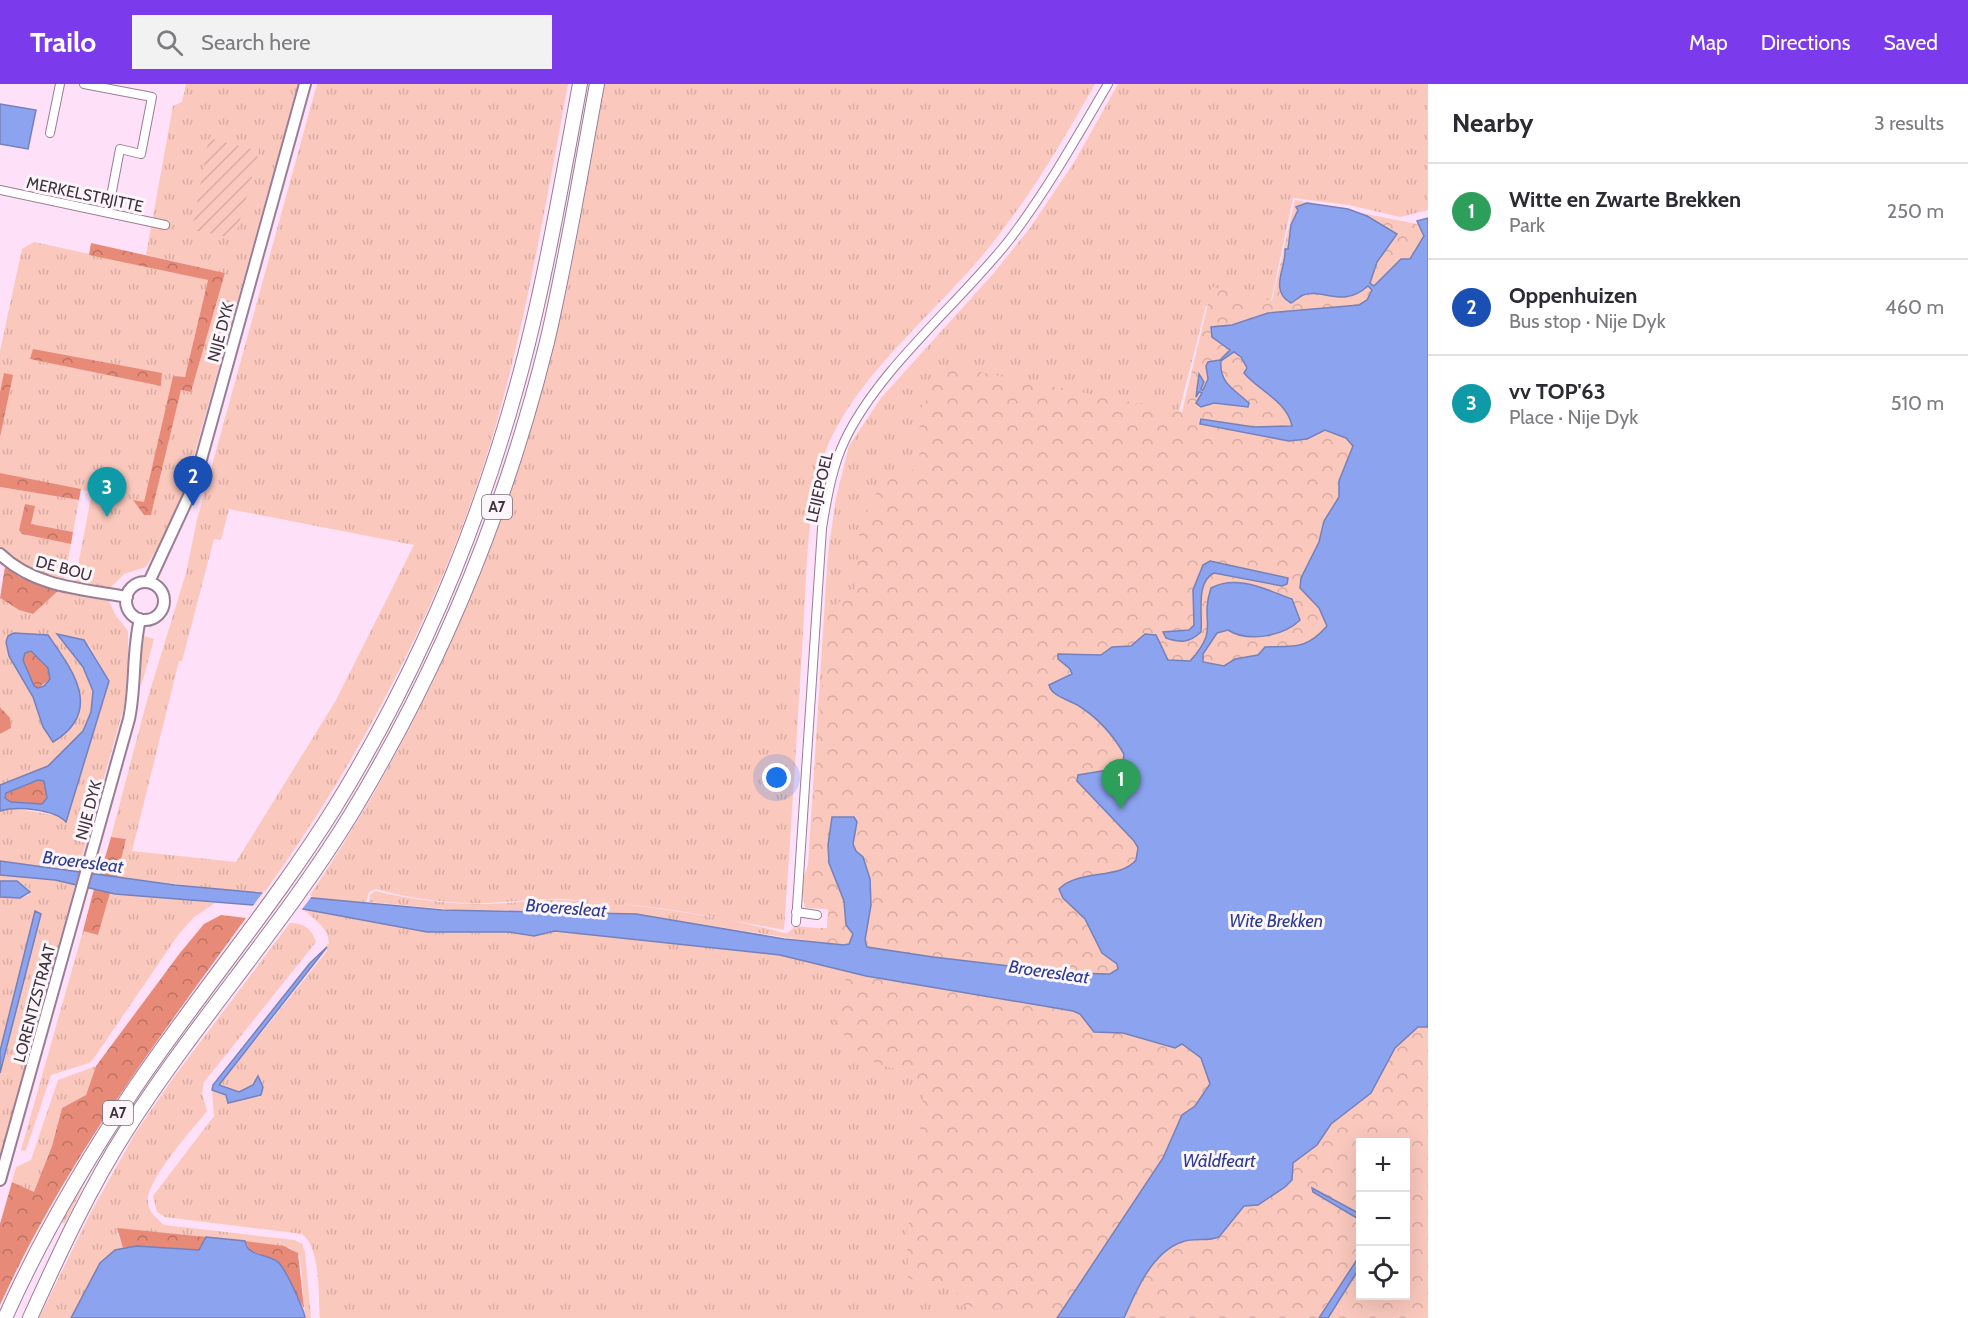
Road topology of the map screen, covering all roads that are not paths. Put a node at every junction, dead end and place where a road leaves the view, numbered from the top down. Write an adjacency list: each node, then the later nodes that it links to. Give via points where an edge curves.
1 (60, 84): 7 (street)
2 (84, 84): 9 (street, via 152,97 141,154 120,149)
3 (305, 84): 12 (street, NIJE DYK, via 194,485)
4 (580, 84): 20 (highway, A7, via 539,296 487,488 399,693 334,808 280,891 106,1133 46,1236)
5 (597, 84): 21 (highway, A7, via 547,340 524,427 487,537 442,646 351,815 128,1128 69,1235)
6 (1108, 84): 16 (street, LEIJEPOEL, via 1022,222 879,388 854,424 834,466 822,528)
7 (50, 133)
8 (0, 190): 9 (street, MERKELSTRJITTE)
9 (108, 212): 10 (street, MERKELSTRJITTE)
10 (165, 225)
11 (0, 554): 13 (street, DE BOU, via 38,579)
12 (149, 582): 13 (street, via 134,585); 14 (street, via 160,590 163,606 153,618)
13 (127, 597): 14 (street, via 128,610)
14 (140, 619): 15 (street, NIJE DYK, via 133,650 131,709)
15 (88, 867): 19 (street, LORENTZSTRAAT)
16 (796, 912): 17 (street); 18 (street, LEIJEPOEL)
17 (818, 915)
18 (796, 922)
19 (0, 1180)
20 (5, 1318)
21 (30, 1318)

